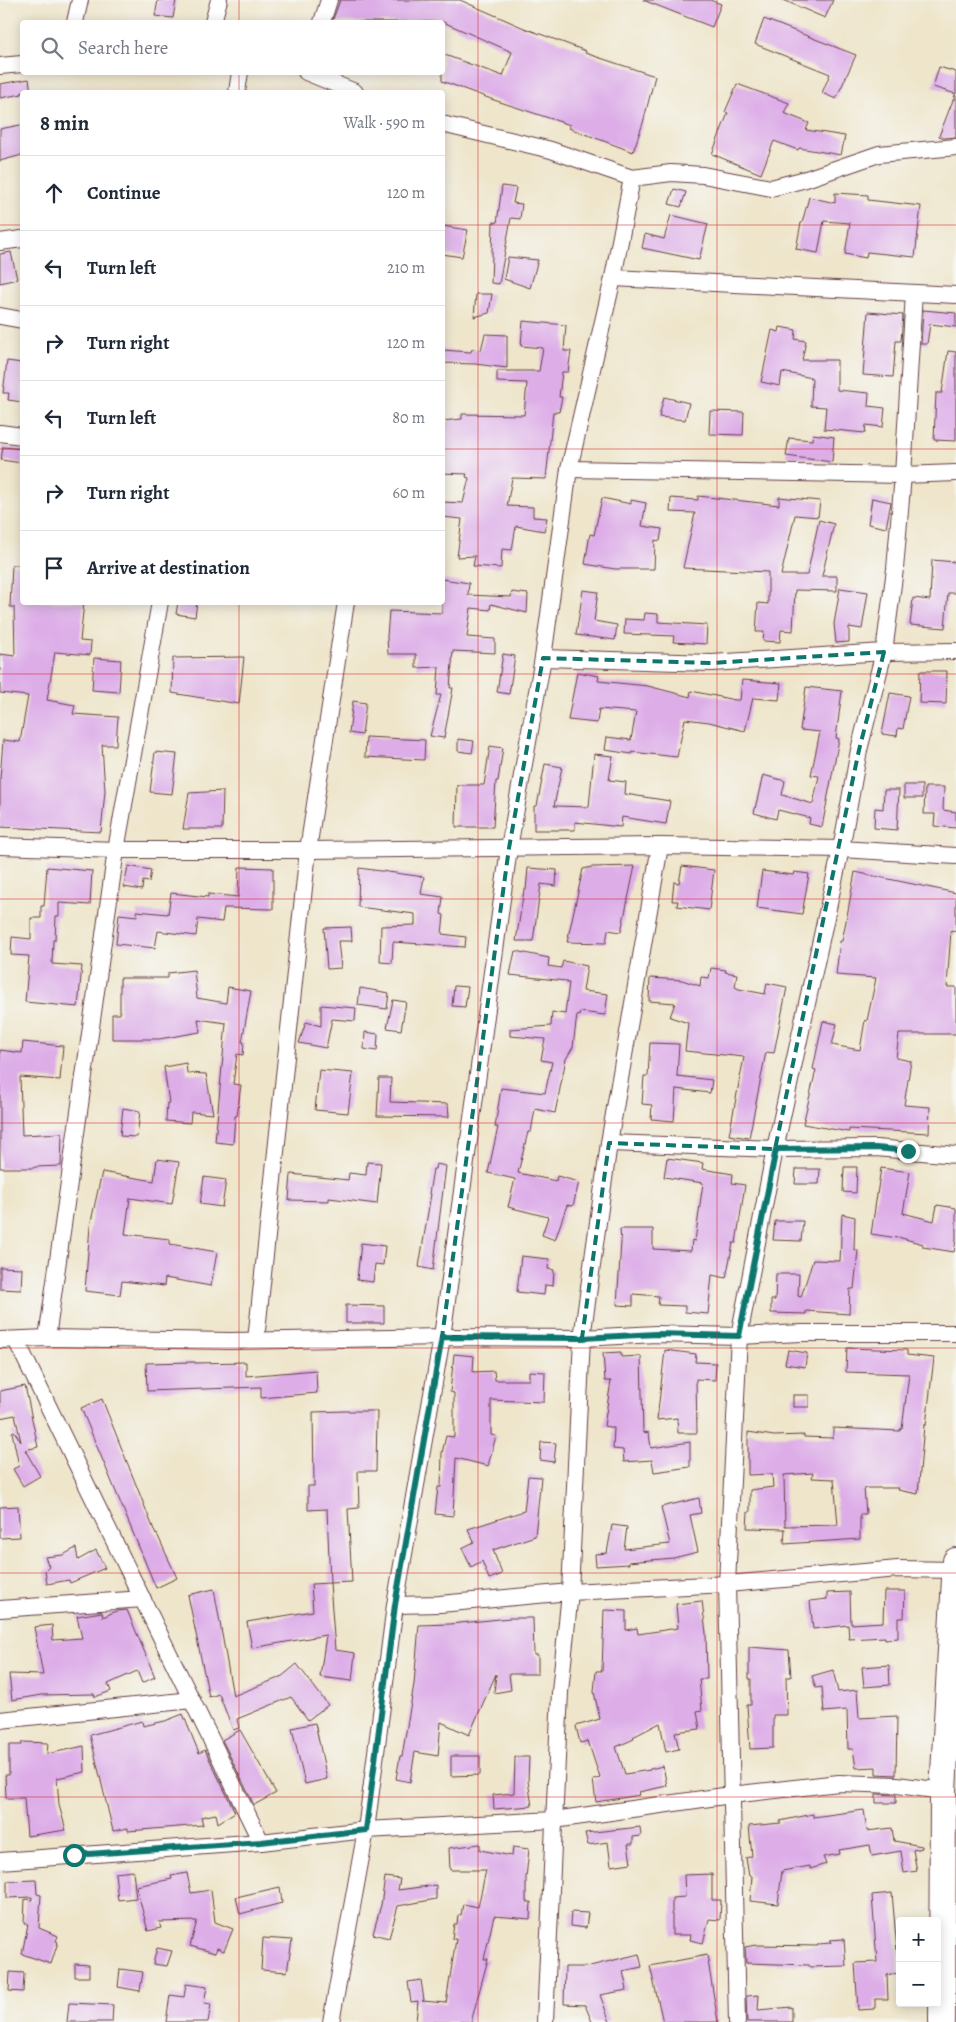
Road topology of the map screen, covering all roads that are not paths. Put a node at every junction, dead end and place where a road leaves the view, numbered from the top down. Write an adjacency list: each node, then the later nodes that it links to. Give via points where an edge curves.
1 (80, 0): 4 (street)
2 (219, 0): 5 (street)
3 (328, 0): 6 (street)
4 (76, 20)
5 (214, 20)
6 (323, 20)
7 (20, 64): 8 (street)
8 (0, 66)
9 (240, 75): 11 (street)
10 (313, 75): 12 (street)
11 (238, 90)
12 (350, 90)
13 (445, 125): 15 (street, via 551,150)
14 (956, 147): 15 (street, via 879,154 771,188 703,175 671,173)
15 (632, 178): 18 (street)
16 (20, 239): 17 (street)
17 (0, 242)
18 (613, 278): 19 (street); 25 (street)
19 (914, 293): 20 (street); 27 (street)
20 (956, 295)
21 (0, 316): 22 (street)
22 (20, 320)
23 (0, 433): 24 (street)
24 (20, 436)
25 (569, 469): 27 (street); 32 (street)
26 (956, 474): 27 (street)
27 (904, 475): 31 (street, via 896,569)
28 (159, 605): 37 (street)
29 (346, 605): 38 (street)
30 (956, 651): 31 (street)
31 (884, 652): 32 (street, via 712,663); 36 (street, via 859,750)
32 (543, 658): 35 (street)
33 (0, 846): 37 (street)
34 (660, 846): 35 (street); 36 (street); 40 (street)
35 (509, 848): 38 (street); 45 (street)
36 (841, 849): 39 (street); 41 (street)
37 (116, 850): 38 (street); 46 (street)
38 (308, 850): 49 (street)
39 (956, 856)
40 (609, 1143): 41 (street); 47 (street)
41 (776, 1149): 42 (street, via 876,1148); 44 (street)
42 (956, 1155)
43 (956, 1333): 44 (street, via 801,1332)
44 (739, 1336): 47 (street, via 656,1334); 51 (street)
45 (442, 1337): 47 (street); 49 (street); 54 (street)
46 (46, 1338): 48 (street); 49 (street)
47 (582, 1338): 52 (street)
48 (8, 1340): 53 (street)
49 (256, 1340)
50 (956, 1566): 51 (street); 57 (main road)
51 (727, 1584): 52 (street); 60 (street)
52 (570, 1592): 54 (street); 61 (street, via 560,1692)
53 (142, 1599): 55 (street); 56 (street)
54 (395, 1605): 62 (street)
55 (0, 1609)
56 (192, 1700): 58 (street); 63 (street)
57 (952, 1716): 59 (main road)
58 (0, 1720)
59 (943, 1791): 60 (street, via 839,1783); 68 (main road)
60 (731, 1795): 61 (street); 67 (street)
61 (554, 1820): 62 (street); 66 (street)
62 (366, 1830): 63 (street); 65 (street)
63 (261, 1842): 64 (street)
64 (0, 1861)
65 (331, 2022)
66 (545, 2022)
67 (737, 2022)
68 (942, 2022)

